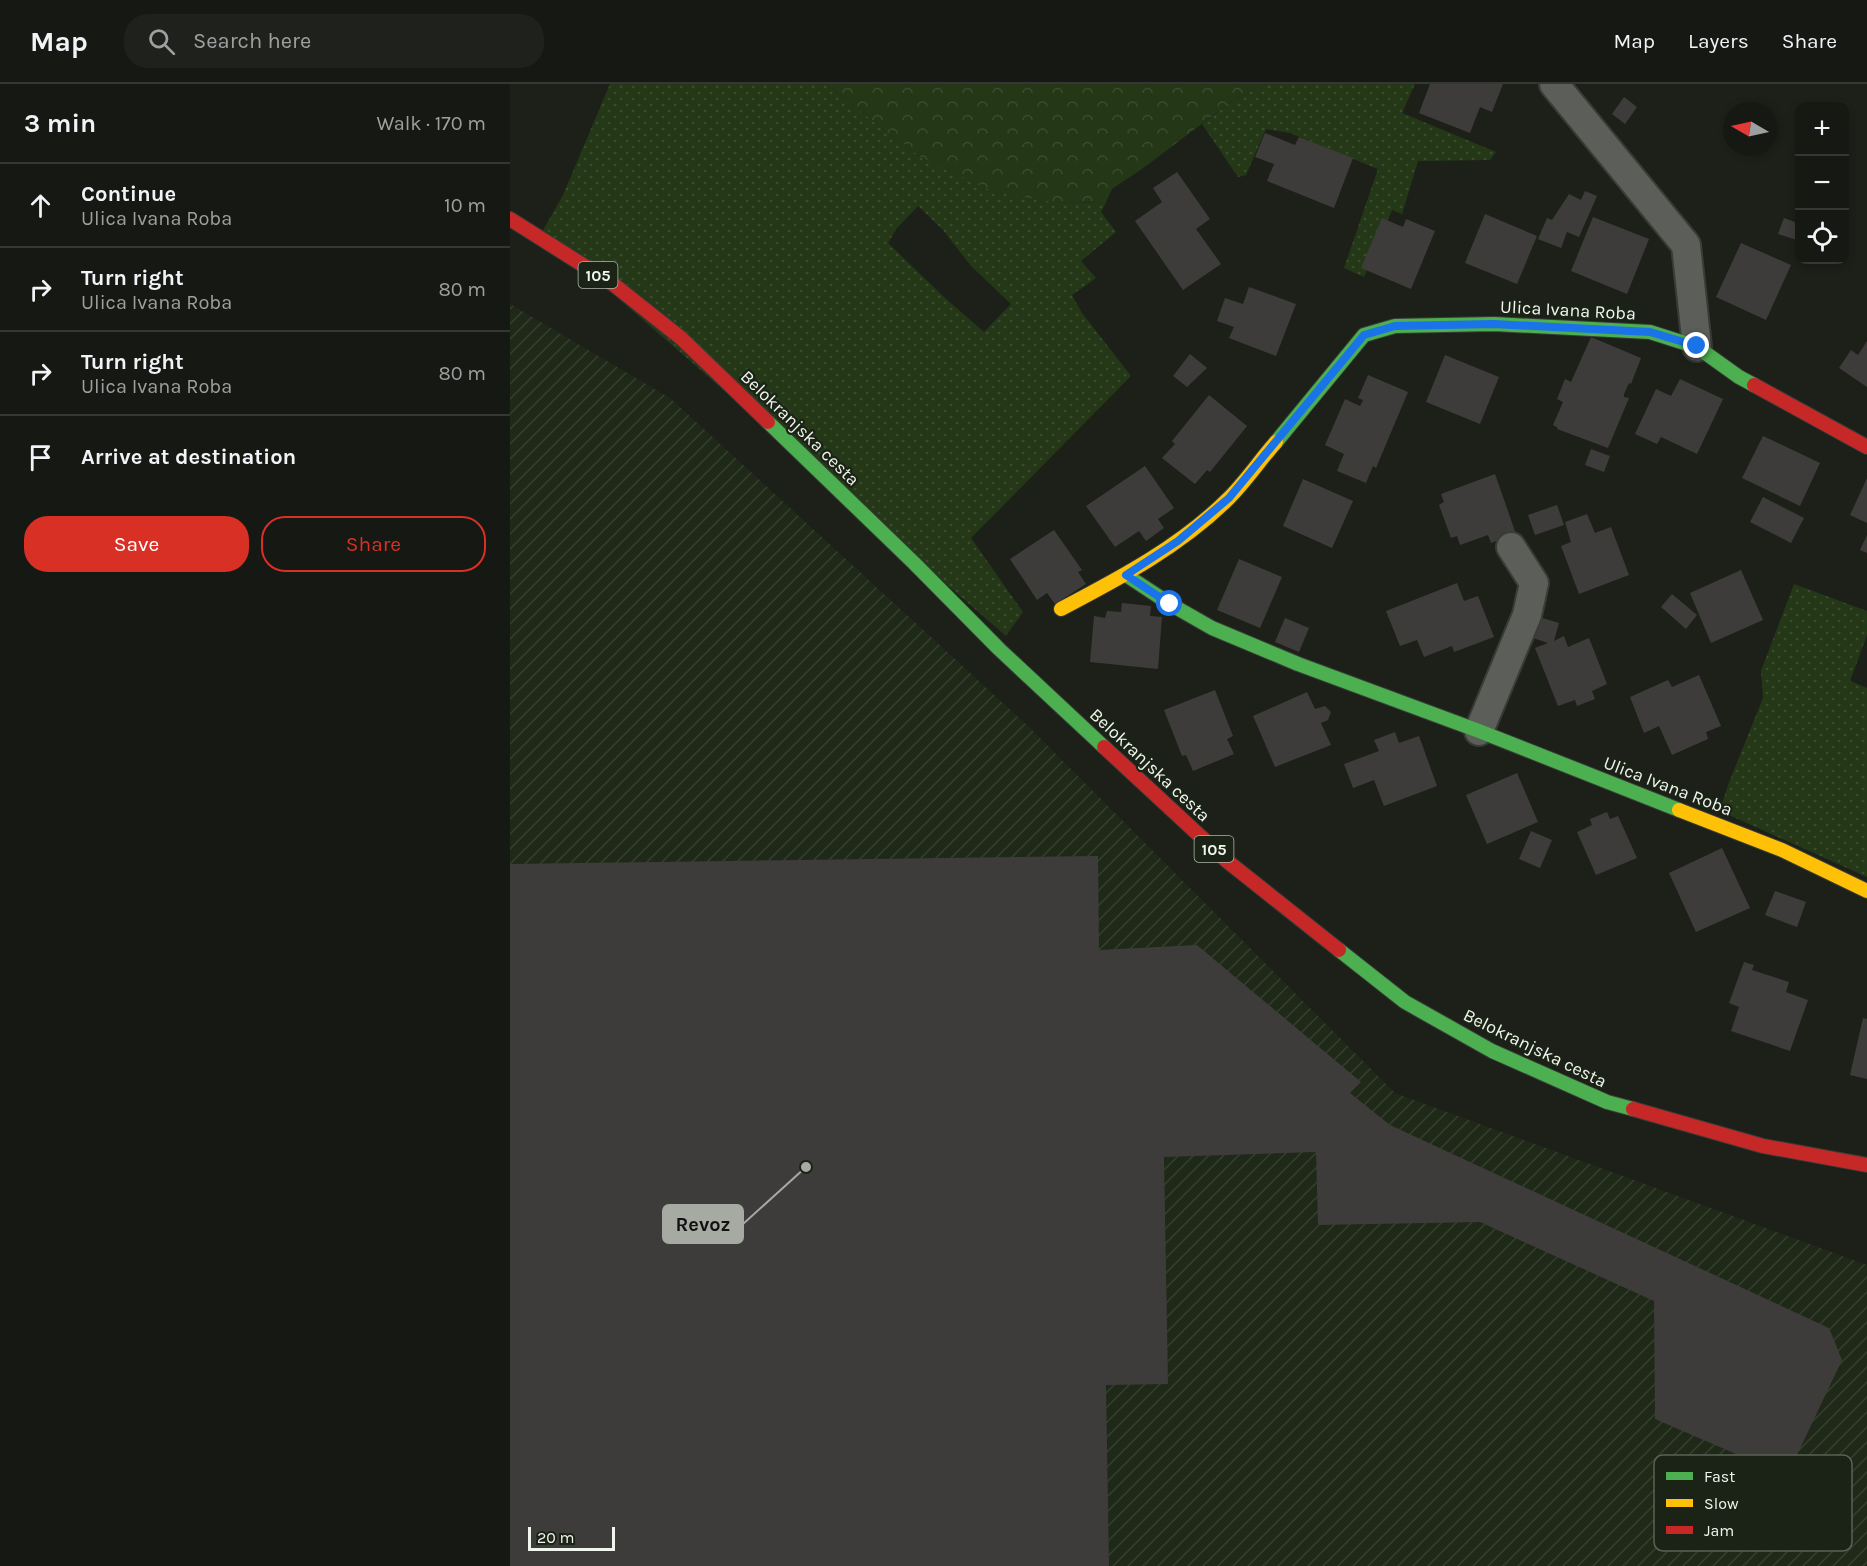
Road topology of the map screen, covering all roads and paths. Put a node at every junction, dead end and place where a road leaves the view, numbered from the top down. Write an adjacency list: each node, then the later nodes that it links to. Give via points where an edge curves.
1 (1554, 84): 3 (street, via 1686,245)
2 (510, 219): 10 (street, Belokranjska cesta / 105, via 613,284 681,338 999,649 1227,861 1405,1002 1492,1051 1607,1102 1763,1146)
3 (1697, 346): 4 (street, Ulica Ivana Roba, via 1739,377); 6 (street, Ulica Ivana Roba, via 1650,332 1494,324 1395,326 1364,335 1229,498 1178,541)
4 (1867, 447)
5 (1511, 547): 8 (street, via 1534,583 1527,615)
6 (1126, 575): 7 (street, Ulica Ivana Roba); 8 (street, Ulica Ivana Roba, via 1212,628)
7 (1061, 609)
8 (1479, 731): 9 (street, Ulica Ivana Roba, via 1782,850)
9 (1867, 891)
10 (1867, 1165)

